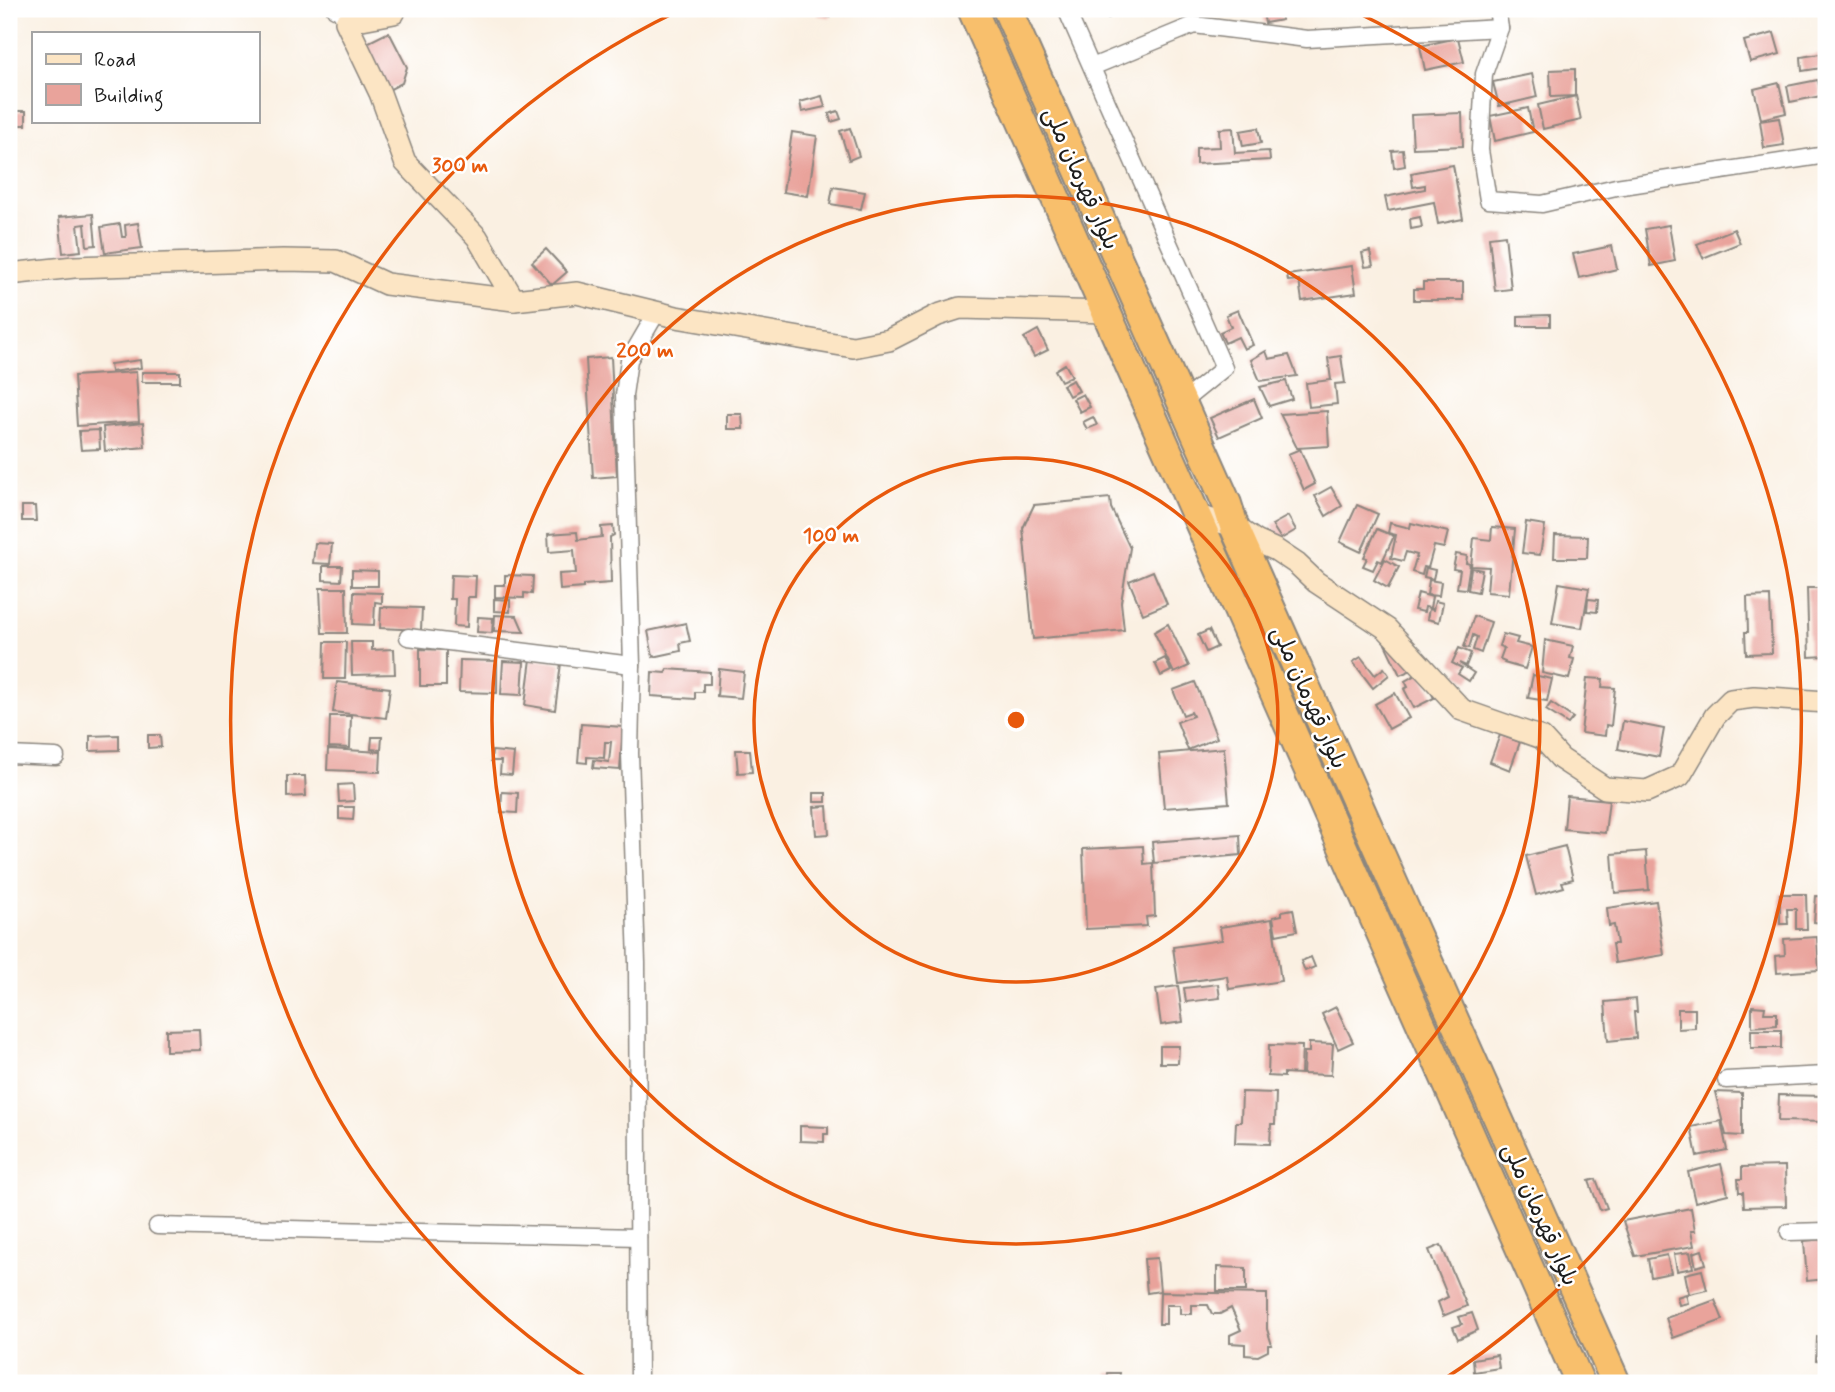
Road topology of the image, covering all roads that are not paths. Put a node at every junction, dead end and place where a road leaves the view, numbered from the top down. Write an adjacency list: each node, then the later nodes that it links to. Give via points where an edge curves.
1 (394, 9): 6 (street, via 394,13)
2 (972, 9): 13 (highway, بلوار قهرمان ملی)
3 (1007, 9): 14 (highway, بلوار قهرمان ملی)
4 (1066, 9): 8 (street)
5 (1497, 9): 7 (street)
6 (340, 16): 11 (street, via 380,93 405,162 477,237)
7 (1500, 28): 8 (street, via 1307,39 1194,25); 9 (street, via 1484,74 1480,150 1488,200 1542,204 1616,187)
8 (1092, 66): 14 (street, via 1224,368)
9 (1826, 155)
10 (9, 274): 11 (street, via 74,267 311,259 336,261 386,284)
11 (514, 300): 12 (street, via 577,293)
12 (657, 312): 13 (street, via 853,347 889,340 960,308); 18 (street, via 629,360 624,395)
13 (1106, 312): 15 (highway, بلوار قهرمان ملی)
14 (1182, 402): 16 (highway, بلوار قهرمان ملی)
15 (1195, 515): 16 (street); 29 (highway, بلوار قهرمان ملی)
16 (1234, 526): 19 (street, via 1287,557 1387,629 1462,710 1542,738 1561,760 1605,788 1647,791 1680,776 1715,716 1731,700); 30 (highway, بلوار قهرمان ملی)
17 (408, 638): 18 (street)
18 (632, 665): 27 (street)
19 (1826, 702)
20 (9, 755): 21 (street)
21 (56, 757)
22 (1826, 1075): 23 (street)
23 (1726, 1080)
24 (157, 1226): 27 (street)
25 (1826, 1231): 26 (street)
26 (1789, 1232)
27 (638, 1237): 28 (street)
28 (639, 1383)
29 (1580, 1383)
30 (1616, 1383)

